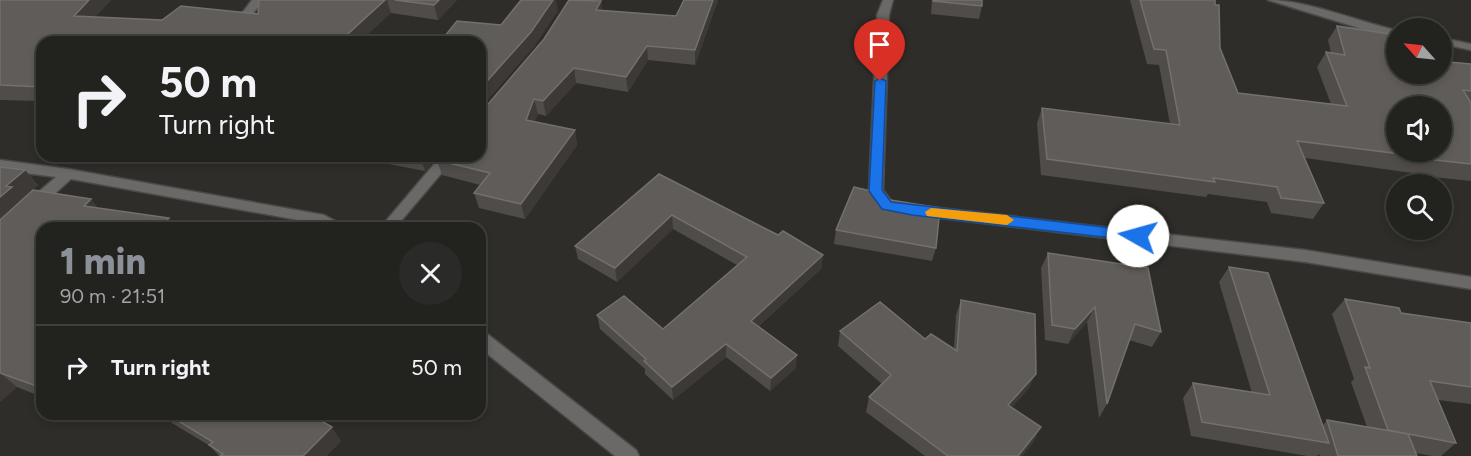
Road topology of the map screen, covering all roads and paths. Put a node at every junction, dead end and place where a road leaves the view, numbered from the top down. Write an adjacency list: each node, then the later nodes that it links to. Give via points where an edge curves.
1 (258, 0): 4 (street)
2 (888, 0): 14 (street, via 884,15 876,191 887,206 1305,256)
3 (1272, 0): 5 (street)
4 (242, 21)
5 (1386, 31)
6 (1452, 43): 7 (street)
7 (1471, 47)
8 (444, 162): 13 (street)
9 (0, 165): 10 (street)
10 (68, 174): 11 (street); 12 (street)
11 (25, 212)
12 (327, 222)
13 (392, 222)
14 (1471, 283)
15 (486, 343): 16 (street)
16 (629, 456)

